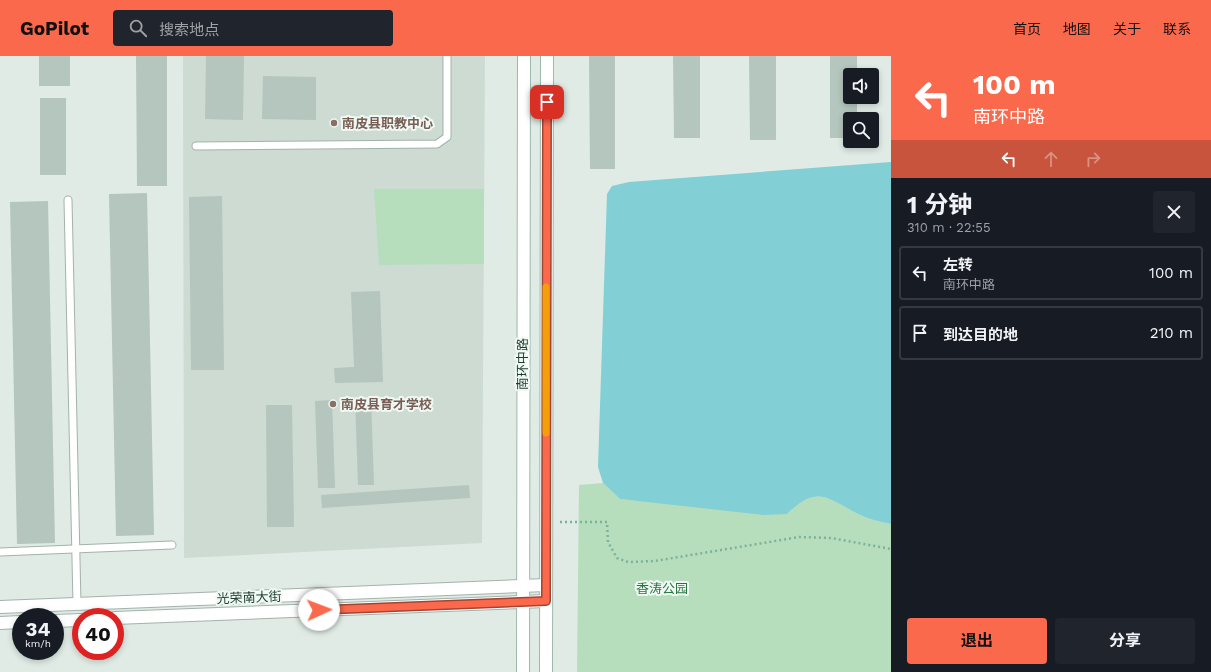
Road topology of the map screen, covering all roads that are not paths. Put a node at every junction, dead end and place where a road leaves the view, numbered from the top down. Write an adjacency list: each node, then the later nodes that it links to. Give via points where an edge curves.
1 (446, 56): 4 (lane, via 447,137 437,144)
2 (524, 56): 10 (main road, 南环中路)
3 (547, 56): 9 (main road, 南环中路)
4 (196, 146)
5 (68, 200): 7 (lane)
6 (172, 545): 7 (lane)
7 (76, 549): 8 (lane); 13 (lane)
8 (0, 552)
9 (546, 585): 10 (main road, 光荣南大街); 11 (main road, 南环中路)
10 (522, 586): 12 (main road, 南环中路); 13 (main road, 光荣南大街)
11 (546, 601): 12 (main road, 光荣南大街); 19 (main road, 南环中路)
12 (522, 602): 15 (main road, 光荣南大街); 18 (main road, 南环中路)
13 (77, 604): 14 (main road, 光荣南大街)
14 (0, 607)
15 (124, 618)
16 (12, 622): 17 (main road)
17 (0, 623)
18 (522, 672)
19 (546, 672)

